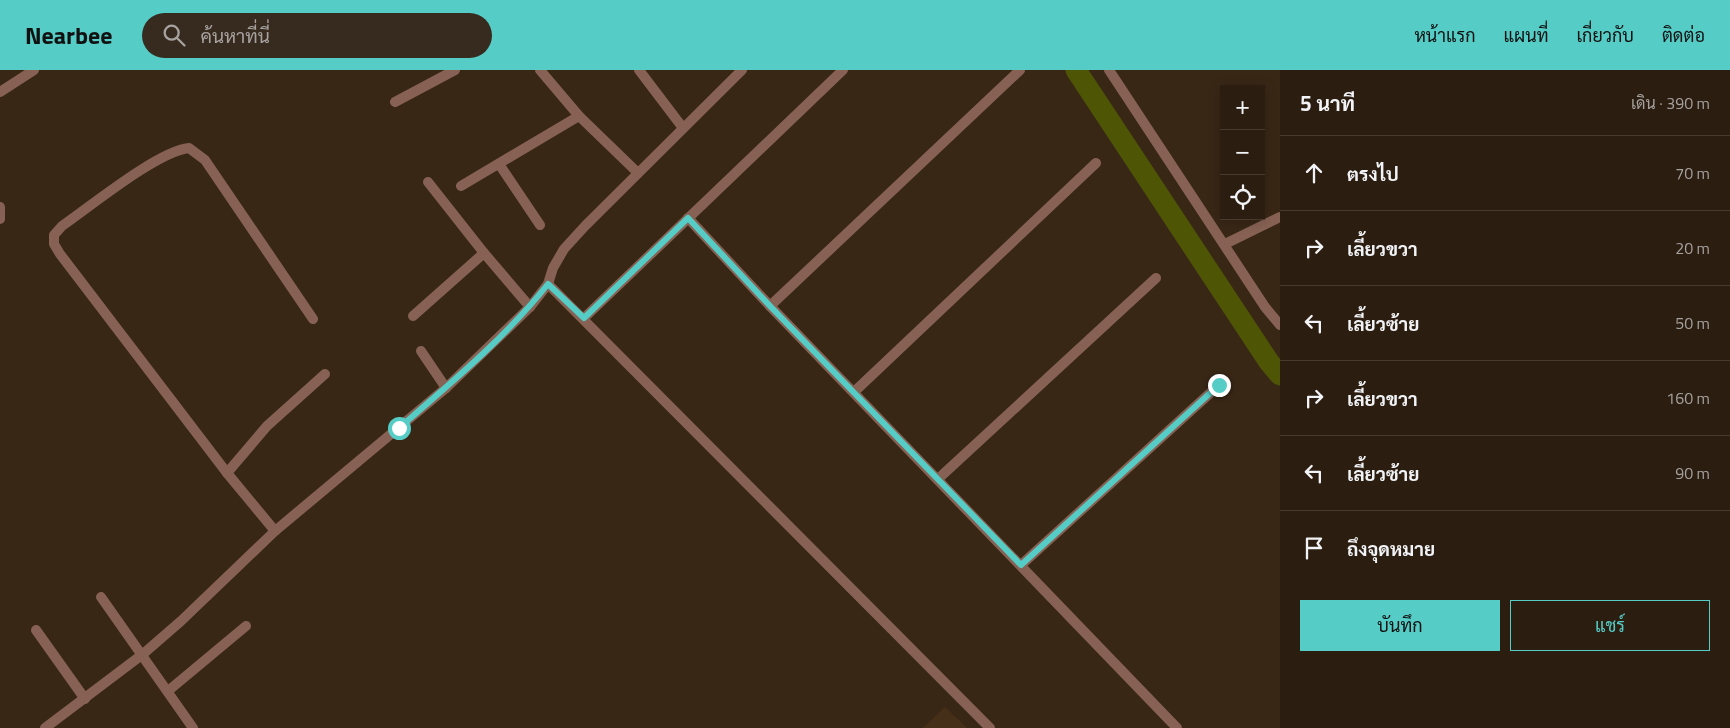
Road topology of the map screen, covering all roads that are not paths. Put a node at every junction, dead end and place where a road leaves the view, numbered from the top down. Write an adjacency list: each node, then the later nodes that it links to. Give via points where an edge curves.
1 (34, 70): 9 (street)
2 (456, 70): 10 (street)
3 (540, 70): 11 (street)
4 (639, 70): 12 (street)
5 (742, 70): 12 (street)
6 (843, 70): 20 (street)
7 (1020, 70): 27 (street)
8 (1109, 70): 23 (street)
9 (0, 92)
10 (395, 102)
11 (579, 116): 14 (street); 15 (street)
12 (683, 128): 15 (street)
13 (1096, 163): 37 (street)
14 (500, 164): 17 (street); 22 (street)
15 (638, 173): 26 (street, via 564,249)
16 (428, 182): 24 (street)
17 (461, 186)
18 (0, 207): 21 (street)
19 (1280, 217): 23 (street)
20 (688, 218): 27 (street); 30 (street)
21 (0, 219)
22 (540, 225)
23 (1225, 244): 32 (street)
24 (484, 253): 28 (street); 29 (street)
25 (1156, 278): 39 (street)
26 (548, 284): 28 (street); 30 (street)
27 (770, 306): 37 (street)
28 (530, 307): 36 (street)
29 (412, 316)
30 (584, 318): 50 (street)
31 (313, 319): 38 (street, via 204,160 189,148 180,149 155,162 62,226 54,235 54,244 60,254)
32 (1280, 325)
33 (421, 351): 36 (street)
34 (325, 374): 38 (street, via 267,426)
35 (1219, 385): 41 (street)
36 (446, 388): 40 (street)
37 (854, 392): 39 (street)
38 (227, 473): 40 (street)
39 (938, 479): 41 (street)
40 (275, 531): 45 (street)
41 (1021, 565): 51 (street)
42 (101, 597): 45 (street)
43 (246, 626): 46 (street)
44 (36, 630): 47 (street)
45 (143, 654): 46 (street); 47 (street)
46 (168, 691): 49 (street)
47 (85, 699): 48 (street)
48 (45, 728)
49 (193, 728)
50 (990, 728)
51 (1177, 728)

